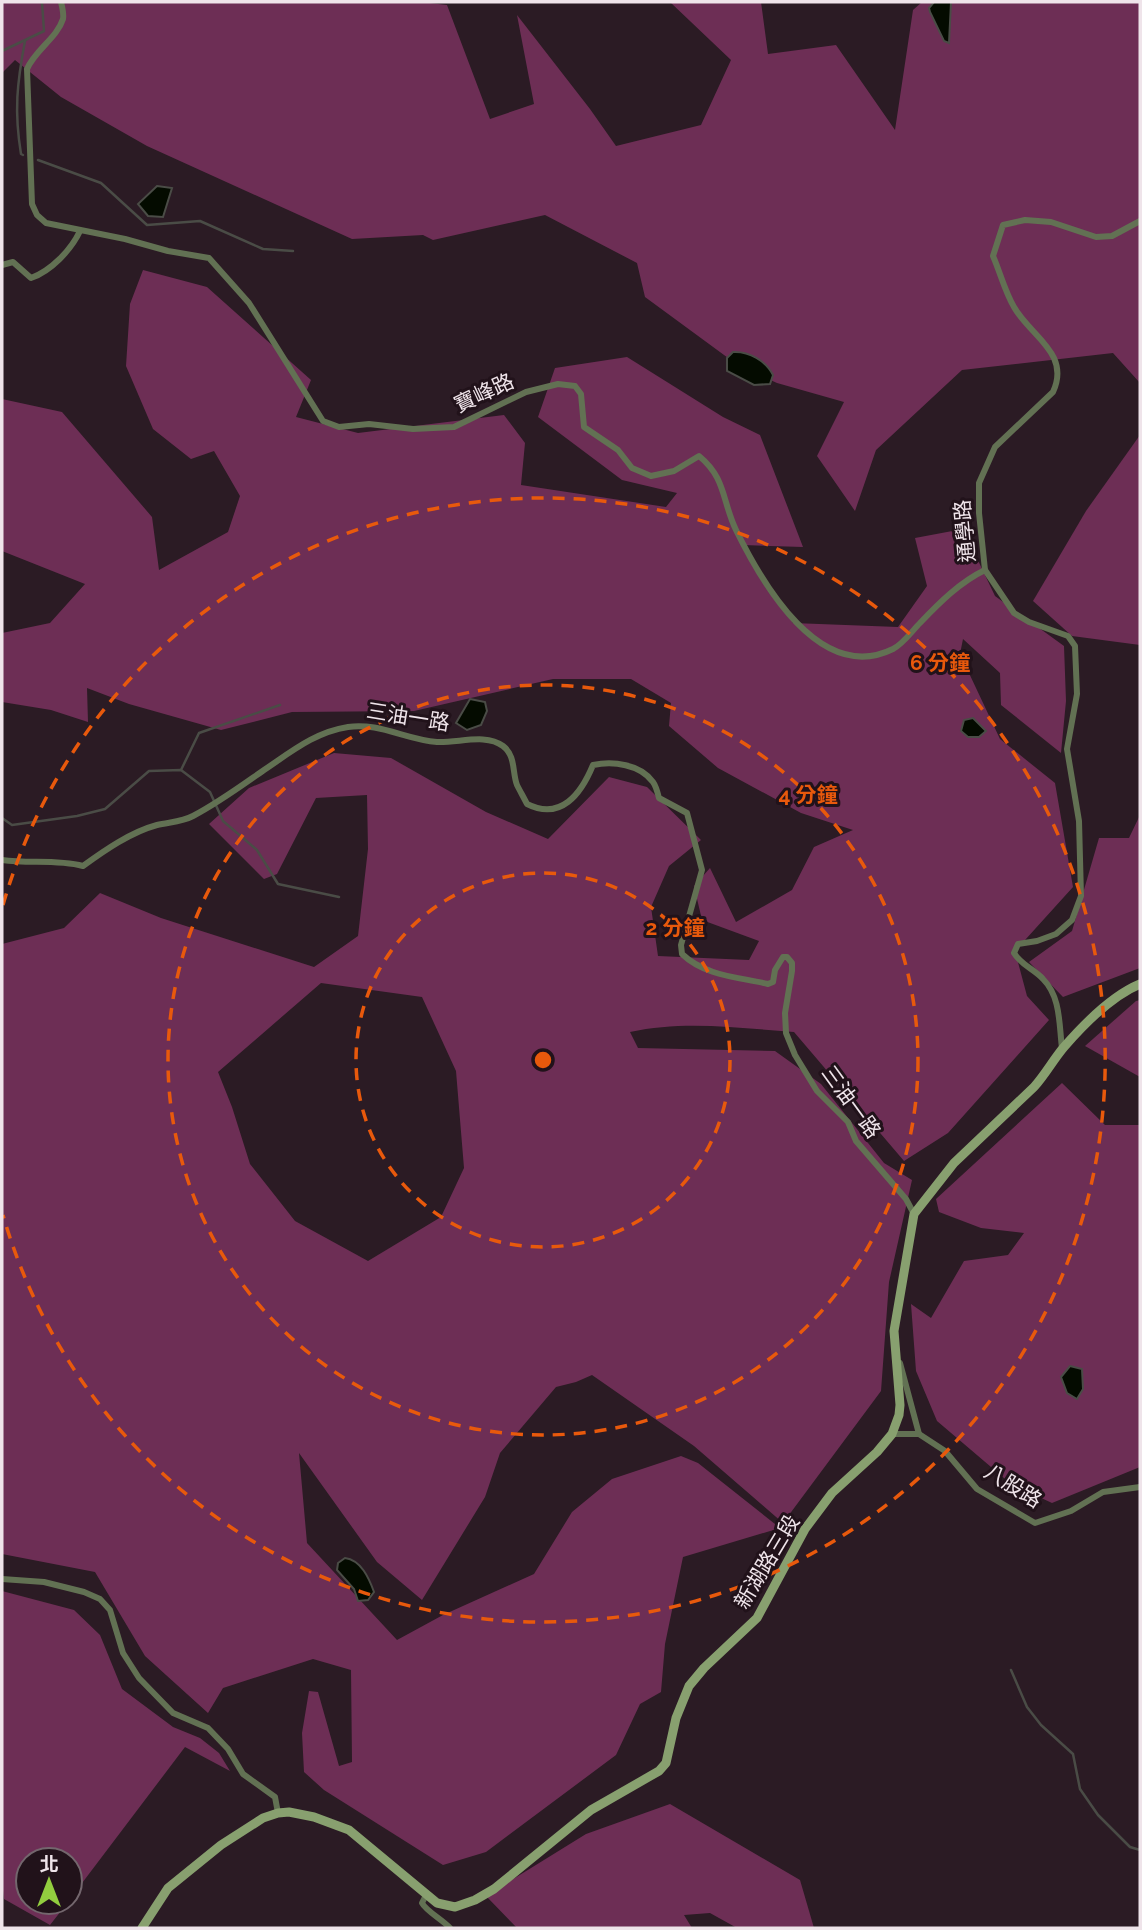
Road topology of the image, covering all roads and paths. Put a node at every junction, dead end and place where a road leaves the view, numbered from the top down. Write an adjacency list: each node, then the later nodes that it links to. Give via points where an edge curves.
1 (61, 2): 3 (street, 寶峰路, via 63,18 27,69 32,204 46,223)
2 (1140, 222): 5 (street, 通學路, via 1112,236 1096,237 1051,222 1025,220 1003,225 1000,231 993,256 1015,309 1045,342 1058,369 1058,380 1054,392 995,447 979,483)
3 (80, 231): 4 (street, via 55,264 40,275 31,278 13,262); 5 (street, 寶峰路, via 209,258 249,303 323,421 340,427 454,427 526,392 558,384 575,386 581,394 584,427 618,450 632,468 651,476 674,471 699,456 709,464 757,568 790,616 828,649 870,655 894,648 968,578)
4 (2, 265)
5 (985, 570): 8 (street, 通學路, via 1014,613 1068,636 1075,646 1077,694 1067,749 1079,821 1081,895 1072,920 1056,934 1018,944 1014,953 1056,995)
6 (2, 860): 9 (street, 三油一路, via 63,861 83,866 137,832 190,818 318,735 350,727 433,742 490,739 510,753 527,804 544,808 571,802 593,765 606,762 635,767 654,782 659,799 687,813 702,863 682,954 714,973 768,984 787,957 792,971 786,1033 795,1055 817,1091 848,1122 856,1141)
7 (1140, 984): 8 (street, 新湖路三段, via 1098,1013)
8 (1062, 1048): 9 (street, 新湖路三段, via 1047,1073 954,1163)
9 (914, 1214): 10 (street, 新湖路三段, via 894,1331)
10 (896, 1348): 11 (street, 新湖路三段, via 900,1405); 12 (street)
11 (892, 1434): 12 (street); 16 (street, 新湖路三段, via 832,1493 805,1529 757,1618 689,1686 666,1763 659,1771 591,1810 475,1900 455,1907)
12 (919, 1434): 13 (street, 八股路, via 945,1451 977,1489 1035,1523 1071,1511 1103,1492)
13 (1140, 1487)
14 (2, 1579): 15 (street, via 44,1582 100,1599 110,1611 134,1673 173,1713 208,1728 243,1774 275,1797)
15 (278, 1813): 16 (street, 新湖路三段, via 314,1817 349,1830); 17 (street, via 221,1845 167,1888)
16 (426, 1895): 18 (street, via 424,1908)
17 (142, 1928)
18 (450, 1928)

